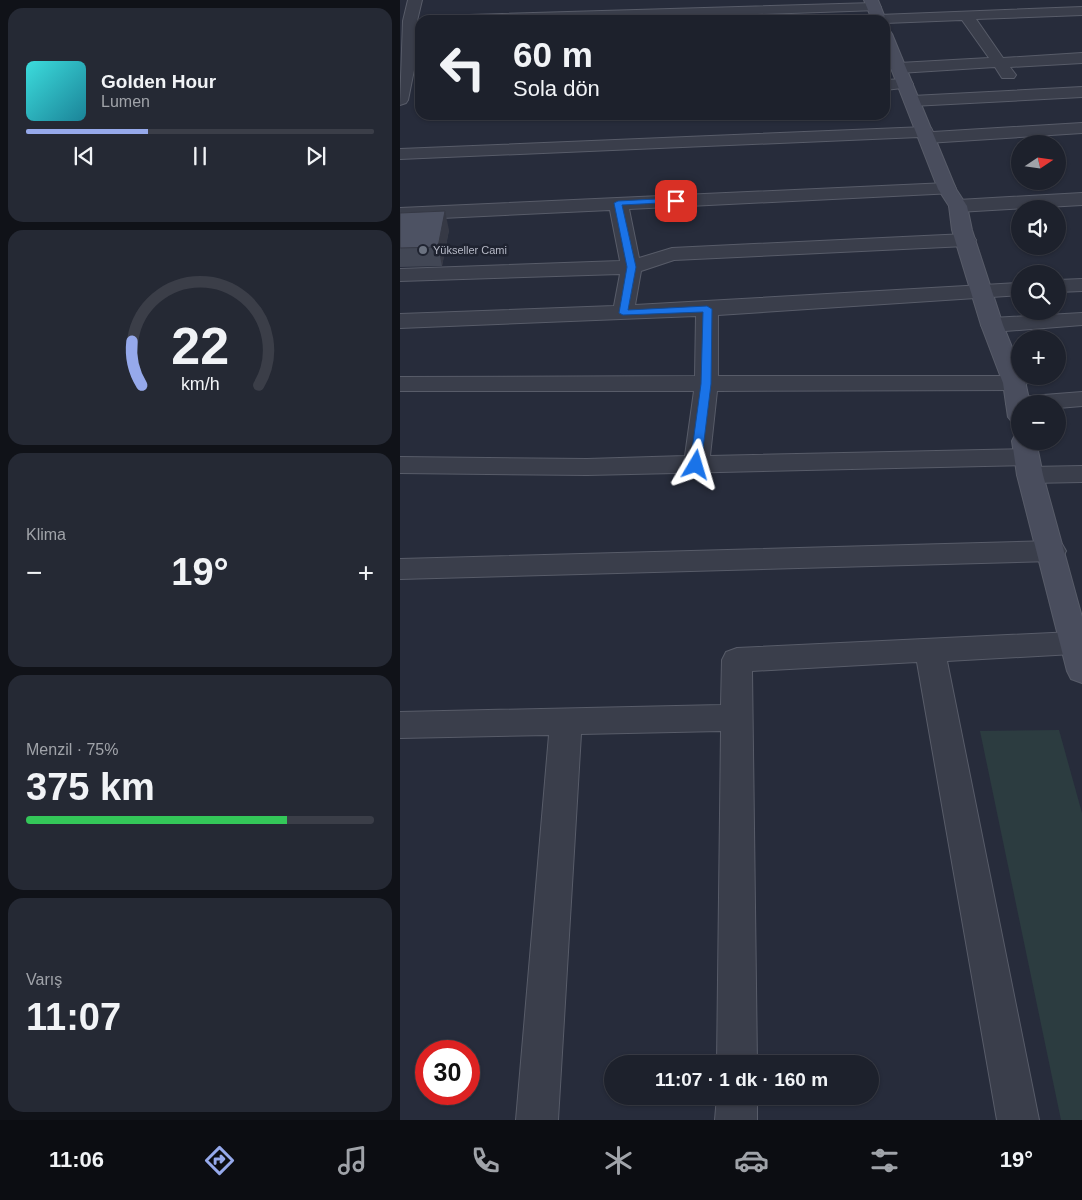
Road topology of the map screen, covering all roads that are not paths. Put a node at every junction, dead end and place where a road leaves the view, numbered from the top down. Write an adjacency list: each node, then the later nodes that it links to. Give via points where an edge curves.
1 (415, 0): 6 (street)
2 (549, 0): 4 (street)
3 (1082, 11): 5 (street)
4 (549, 15)
5 (966, 16): 7 (street); 8 (street)
6 (410, 21): 12 (street)
7 (890, 22)
8 (979, 34): 9 (street); 13 (street)
9 (998, 34)
10 (890, 47): 15 (main road)
11 (1082, 58): 13 (street)
12 (409, 59): 18 (street)
13 (1000, 63): 15 (street); 17 (street)
14 (890, 85): 15 (street)
15 (906, 85): 17 (street); 21 (main road)
16 (1082, 92): 17 (street)
17 (1023, 95): 20 (street)
18 (404, 101)
19 (1082, 128): 20 (street)
20 (1050, 129): 21 (street)
21 (926, 135): 22 (street); 23 (main road)
22 (400, 154)
23 (948, 189): 25 (street); 26 (main road)
24 (1082, 199): 26 (street)
25 (618, 203): 27 (street); 29 (street)
26 (958, 206): 28 (main road)
27 (400, 214)
28 (966, 240): 29 (street, via 672,254); 34 (main road)
29 (631, 267): 30 (street); 36 (street)
30 (400, 275)
31 (1082, 285): 32 (street)
32 (1066, 286)
33 (1011, 289): 34 (street)
34 (982, 291): 35 (street); 39 (main road)
35 (707, 309): 36 (street); 41 (street)
36 (623, 313): 38 (street)
37 (1082, 319): 39 (street)
38 (400, 321)
39 (992, 325): 42 (main road)
40 (400, 384): 41 (street)
41 (706, 384): 45 (street); 48 (street)
42 (1016, 395)
43 (1082, 399): 44 (street)
44 (1066, 400)
45 (1011, 401)
46 (1027, 458): 48 (street); 49 (street); 50 (main road)
47 (400, 465): 48 (street)
48 (696, 465)
49 (1082, 474)
50 (1052, 551): 51 (street); 52 (main road)
51 (400, 569)
52 (1073, 603): 54 (main road)
53 (930, 652): 54 (street); 55 (street, via 737,660); 62 (street)
54 (1078, 657)
55 (737, 718): 56 (street); 58 (street)
56 (566, 722): 57 (street); 60 (street)
57 (400, 725)
58 (736, 1055)
59 (736, 1105): 61 (street)
60 (537, 1120)
61 (736, 1120)
62 (1018, 1120)

